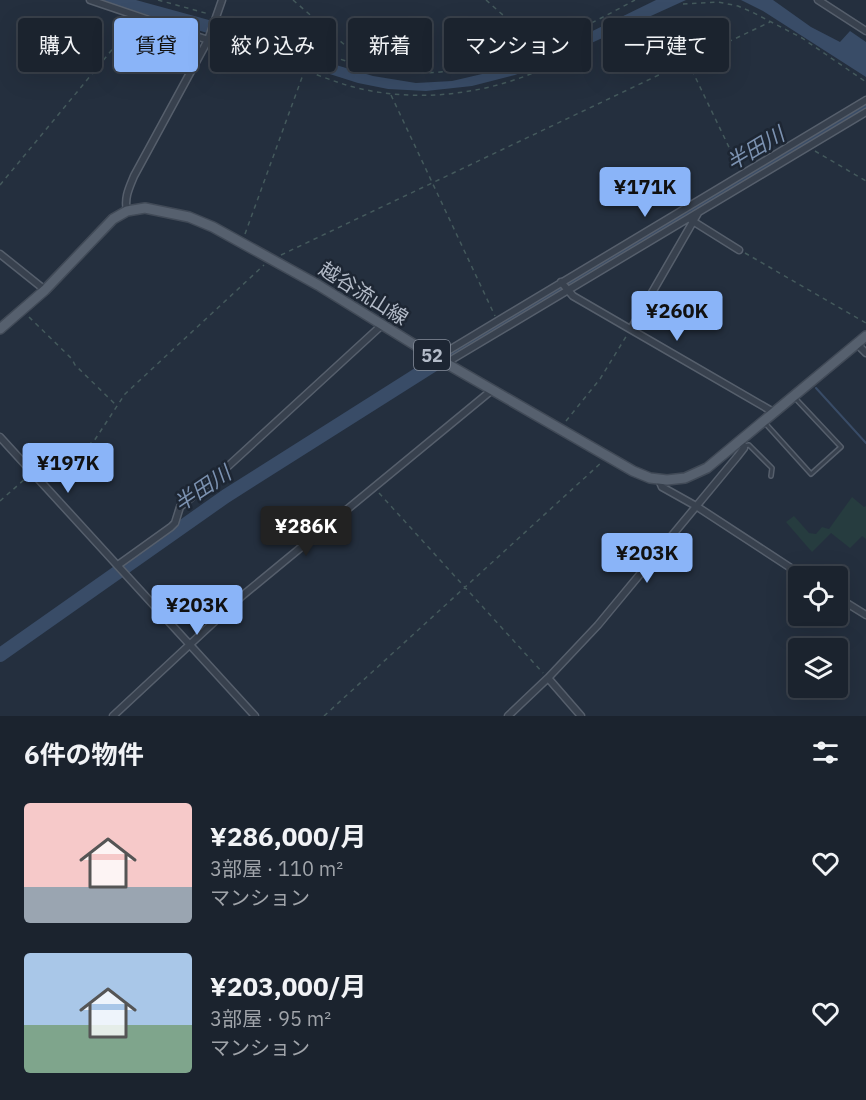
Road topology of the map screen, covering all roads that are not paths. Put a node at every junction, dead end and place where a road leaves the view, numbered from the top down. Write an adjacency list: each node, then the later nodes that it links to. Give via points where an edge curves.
1 (90, 0): 5 (street)
2 (222, 0): 5 (street)
3 (818, 0): 4 (street)
4 (866, 31)
5 (208, 38): 8 (street, via 134,176 125,203)
6 (866, 100): 9 (street, via 742,174)
7 (866, 112): 9 (street)
8 (127, 211): 13 (main road, via 105,226); 14 (main road, 越谷流山線 / 52, via 145,208 202,222)
9 (686, 217): 10 (street); 12 (street); 12 (street); 16 (street)
10 (739, 250)
11 (0, 254): 13 (street)
12 (564, 286): 16 (street); 20 (street); 21 (street)
13 (45, 290): 15 (main road)
14 (382, 325): 20 (main road, 越谷流山線 / 52); 32 (street, via 180,507 171,527)
15 (0, 329)
16 (631, 329): 24 (street)
17 (866, 336): 18 (main road, 越谷流山線 / 52)
18 (857, 344): 19 (street); 23 (main road, 越谷流山線 / 52)
19 (866, 353)
20 (436, 358): 21 (main road, 越谷流山線 / 52)
21 (446, 363): 22 (main road, 越谷流山線 / 52)
22 (492, 390): 29 (main road, 越谷流山線 / 52, via 641,475); 35 (street, via 280,563)
23 (794, 396): 24 (main road, 越谷流山線 / 52); 25 (lane, via 841,447 811,474)
24 (775, 413): 25 (main road, 越谷流山線 / 52)
25 (764, 422): 27 (main road, 越谷流山線 / 52)
26 (0, 437): 32 (street)
27 (742, 444): 28 (lane, via 749,445 772,468); 29 (main road, 越谷流山線 / 52, via 696,473); 30 (street, via 723,476)
28 (771, 476)
29 (658, 480): 30 (street, via 662,487)
30 (696, 506): 31 (street); 36 (street, via 598,625)
31 (788, 566)
32 (120, 568): 35 (street)
33 (848, 604): 34 (street)
34 (866, 615)
35 (190, 646): 37 (street); 38 (street)
36 (548, 678): 39 (street); 40 (street)
37 (113, 716)
38 (255, 716)
39 (508, 716)
40 (581, 716)

